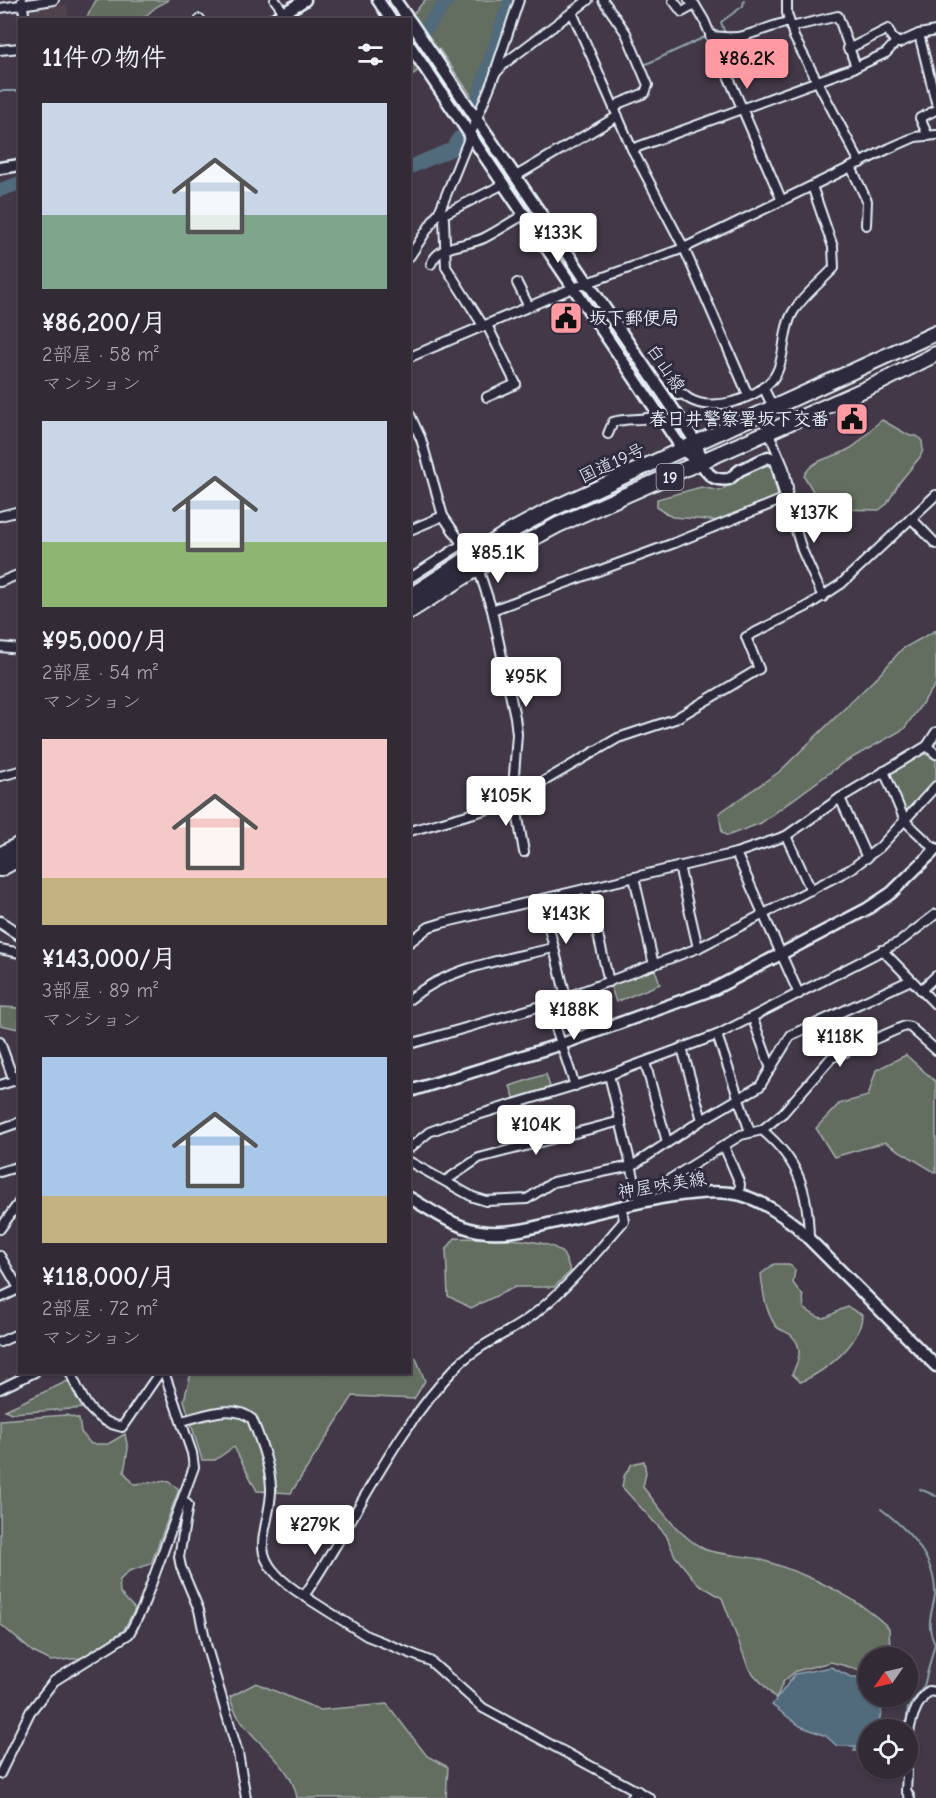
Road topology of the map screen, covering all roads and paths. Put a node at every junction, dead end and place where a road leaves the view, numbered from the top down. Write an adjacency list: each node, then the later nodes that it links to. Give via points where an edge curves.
1 (54, 0): 11 (street)
2 (275, 0): 14 (street)
3 (305, 0): 14 (street)
4 (378, 0): 18 (street)
5 (395, 0): 19 (street, 白山線)
6 (519, 0): 31 (street)
7 (588, 0): 15 (street)
8 (603, 0): 36 (street, via 626,33 648,85 645,93 620,102)
9 (673, 0): 12 (street, via 682,12)
10 (787, 0): 21 (street)
11 (22, 2): 13 (street); 16 (street)
12 (692, 2): 24 (street)
13 (0, 8)
14 (284, 11): 17 (street)
15 (572, 12): 31 (street); 36 (street)
16 (25, 18)
17 (275, 18)
18 (390, 18)
19 (408, 18)
20 (411, 22): 37 (street, 白山線)
21 (790, 24): 24 (street, via 765,27 744,36); 28 (street, via 838,16); 32 (street)
22 (936, 32): 23 (street)
23 (919, 34): 25 (street); 33 (street)
24 (710, 36): 34 (street)
25 (896, 42): 28 (street, via 888,29); 30 (street, via 886,53)
26 (18, 48): 29 (street)
27 (411, 48): 38 (street, 白山線)
28 (848, 49): 30 (street)
29 (0, 51)
30 (856, 67): 32 (street)
31 (495, 74): 37 (street)
32 (818, 80): 34 (street); 41 (street)
33 (936, 102)
34 (741, 108): 40 (street); 48 (street)
35 (936, 110): 39 (street, via 920,118)
36 (616, 112): 40 (street); 45 (street)
37 (476, 118): 38 (street); 45 (street, 白山線)
38 (469, 133): 46 (street, 白山線); 49 (street)
39 (932, 136): 41 (street, via 915,137)
40 (632, 148): 52 (street)
41 (860, 163): 43 (street)
42 (18, 165): 44 (street)
43 (851, 167): 47 (street); 51 (street, via 867,201)
44 (0, 168)
45 (516, 176): 57 (street, 白山線)
46 (504, 184): 49 (street); 50 (street, 白山線)
47 (812, 186): 48 (street); 64 (street, via 831,237 834,268 793,312 776,374)
48 (782, 201): 52 (street)
49 (441, 213): 53 (street); 54 (street)
50 (525, 214): 53 (street, via 482,239); 58 (street, 白山線)
51 (866, 225)
52 (684, 248): 57 (street); 66 (street)
53 (444, 249): 55 (street); 60 (street, via 446,267)
54 (411, 255)
55 (431, 264)
56 (517, 283): 59 (street)
57 (588, 284): 58 (street); 73 (street, 白山線)
58 (576, 288): 59 (street); 69 (street, 白山線)
59 (530, 308): 60 (street)
60 (485, 326): 63 (street); 67 (street, via 516,384)
61 (936, 333): 68 (highway, 国道19号 / 19)
62 (936, 354): 75 (highway, 国道19号 / 19)
63 (411, 357)
64 (763, 387): 66 (street); 68 (street)
65 (678, 395): 66 (street, via 705,405 731,403)
66 (748, 395)
67 (487, 397)
68 (773, 407): 73 (highway, 国道19号 / 19)
69 (660, 414): 71 (street, via 613,422); 74 (street, 白山線)
70 (411, 417): 80 (street)
71 (608, 434)
72 (772, 440): 77 (street, via 784,468)
73 (697, 444): 74 (highway, 国道19号 / 19); 75 (street, 白山線)
74 (683, 450): 75 (street, 白山線); 85 (highway, 国道19号 / 19, via 550,510)
75 (701, 464): 77 (street, via 712,477 723,480 768,457 776,460); 85 (highway, 国道19号 / 19)
76 (936, 495): 81 (street)
77 (786, 498): 90 (street, via 802,550); 92 (street)
78 (18, 512): 79 (street)
79 (0, 516)
80 (443, 516): 82 (street); 84 (street)
81 (911, 518): 83 (street); 90 (street)
82 (411, 530)
83 (936, 544)
84 (461, 545): 85 (street); 87 (street)
85 (474, 562): 89 (highway, 国道19号 / 19); 91 (highway, 国道19号 / 19); 92 (street)
86 (18, 575): 88 (street)
87 (411, 577)
88 (0, 582)
89 (411, 595)
90 (824, 597): 102 (street, via 746,637 759,669 675,719 618,738)
91 (411, 610)
92 (492, 610): 102 (street, via 515,717)
93 (0, 647): 94 (street)
94 (18, 650)
95 (936, 732): 96 (street)
96 (927, 746): 97 (street); 98 (street)
97 (936, 754)
98 (884, 771): 103 (street); 104 (street)
99 (18, 772): 100 (street)
100 (0, 776)
101 (936, 786): 104 (street)
102 (514, 798): 105 (street, via 486,811); 109 (street)
103 (840, 798): 106 (street); 112 (street)
104 (905, 821): 108 (street); 112 (street)
105 (411, 831)
106 (786, 836): 110 (street); 118 (street)
107 (18, 845): 111 (highway)
108 (936, 850): 130 (street, via 875,903)
109 (524, 852)
110 (736, 853): 114 (street); 121 (street)
111 (0, 855)
112 (867, 858): 118 (street)
113 (18, 859): 115 (highway)
114 (679, 866): 116 (street); 126 (street)
115 (0, 869)
116 (634, 877): 117 (street); 131 (street)
117 (587, 888): 119 (street); 134 (street)
118 (811, 890): 121 (street)
119 (542, 899): 124 (street, via 429,927); 125 (street)
120 (936, 914): 128 (street, via 901,941)
121 (763, 915): 126 (street); 130 (street)
122 (0, 922): 123 (street)
123 (18, 934)
124 (411, 941)
125 (554, 948): 137 (street, via 448,974 427,984); 138 (street)
126 (698, 948): 131 (street)
127 (0, 949): 129 (street)
128 (882, 950): 133 (street); 136 (street)
129 (18, 953)
130 (781, 954): 136 (street); 145 (street, via 685,1001)
131 (654, 965): 134 (street)
132 (936, 976): 135 (street)
133 (911, 980): 135 (street); 149 (street, via 791,1035)
134 (609, 982): 138 (street)
135 (921, 990): 140 (street)
136 (799, 994): 141 (street)
137 (411, 998)
138 (566, 998): 139 (street)
139 (548, 1004): 144 (street); 145 (street)
140 (936, 1005)
141 (753, 1019): 142 (street); 149 (street)
142 (717, 1035): 146 (street); 155 (street)
143 (0, 1042): 151 (street)
144 (411, 1044)
145 (562, 1044): 153 (street); 154 (street)
146 (682, 1048): 148 (street); 156 (street)
147 (936, 1050): 160 (street, via 905,1026 840,1053 823,1065 783,1113)
148 (645, 1062): 150 (street); 162 (street)
149 (771, 1069): 155 (street, via 760,1086)
150 (609, 1075): 153 (street); 157 (street)
151 (17, 1080): 152 (street)
152 (0, 1085)
153 (575, 1086): 164 (street, via 461,1120 429,1132)
154 (411, 1090)
155 (738, 1098): 156 (street); 161 (street)
156 (702, 1120): 162 (street)
157 (621, 1121): 166 (street); 169 (street, via 479,1158)
158 (18, 1123): 159 (street)
159 (0, 1129)
160 (762, 1130): 161 (street); 176 (street, via 788,1154 799,1174)
161 (750, 1132): 163 (street)
162 (667, 1142): 166 (street)
163 (724, 1146): 170 (street, via 740,1184); 172 (street, via 646,1194)
164 (411, 1147)
165 (411, 1163): 169 (street)
166 (632, 1166): 169 (street, via 553,1182 527,1199 503,1201 473,1197); 172 (street)
167 (18, 1167): 168 (street)
168 (0, 1172)
169 (445, 1181)
170 (739, 1194): 172 (street, 神屋味美線, via 701,1193); 176 (street, 神屋味美線, via 776,1211)
171 (411, 1199): 174 (street, 神屋味美線, via 461,1226 496,1232)
172 (640, 1202): 174 (street, 神屋味美線)
173 (18, 1205): 175 (street)
174 (622, 1208): 191 (street, via 624,1221 575,1277 531,1316 456,1367 396,1443)
175 (0, 1229)
176 (809, 1238): 183 (street, 神屋味美線)
177 (0, 1256): 178 (street)
178 (18, 1288)
179 (18, 1290): 180 (street)
180 (0, 1298)
181 (18, 1334): 182 (street)
182 (0, 1342)
183 (936, 1366)
184 (31, 1374): 188 (street)
185 (71, 1374): 186 (street, via 98,1419 122,1426)
186 (161, 1374)
187 (163, 1374): 189 (street)
188 (0, 1389)
189 (181, 1421): 190 (street, via 194,1467); 191 (street, via 232,1410 244,1412 252,1419 271,1484 263,1548 285,1584)
190 (183, 1500): 193 (street, via 142,1610 129,1634 54,1681 30,1712); 195 (street, via 188,1506 179,1557 199,1610)
191 (304, 1596): 194 (street, via 367,1636 430,1662 483,1708)
192 (936, 1692): 198 (street, via 929,1691 912,1715 906,1790)
193 (0, 1773)
194 (638, 1791): 196 (street); 197 (street)
195 (246, 1798)
196 (631, 1798)
197 (650, 1798)
198 (910, 1798)

